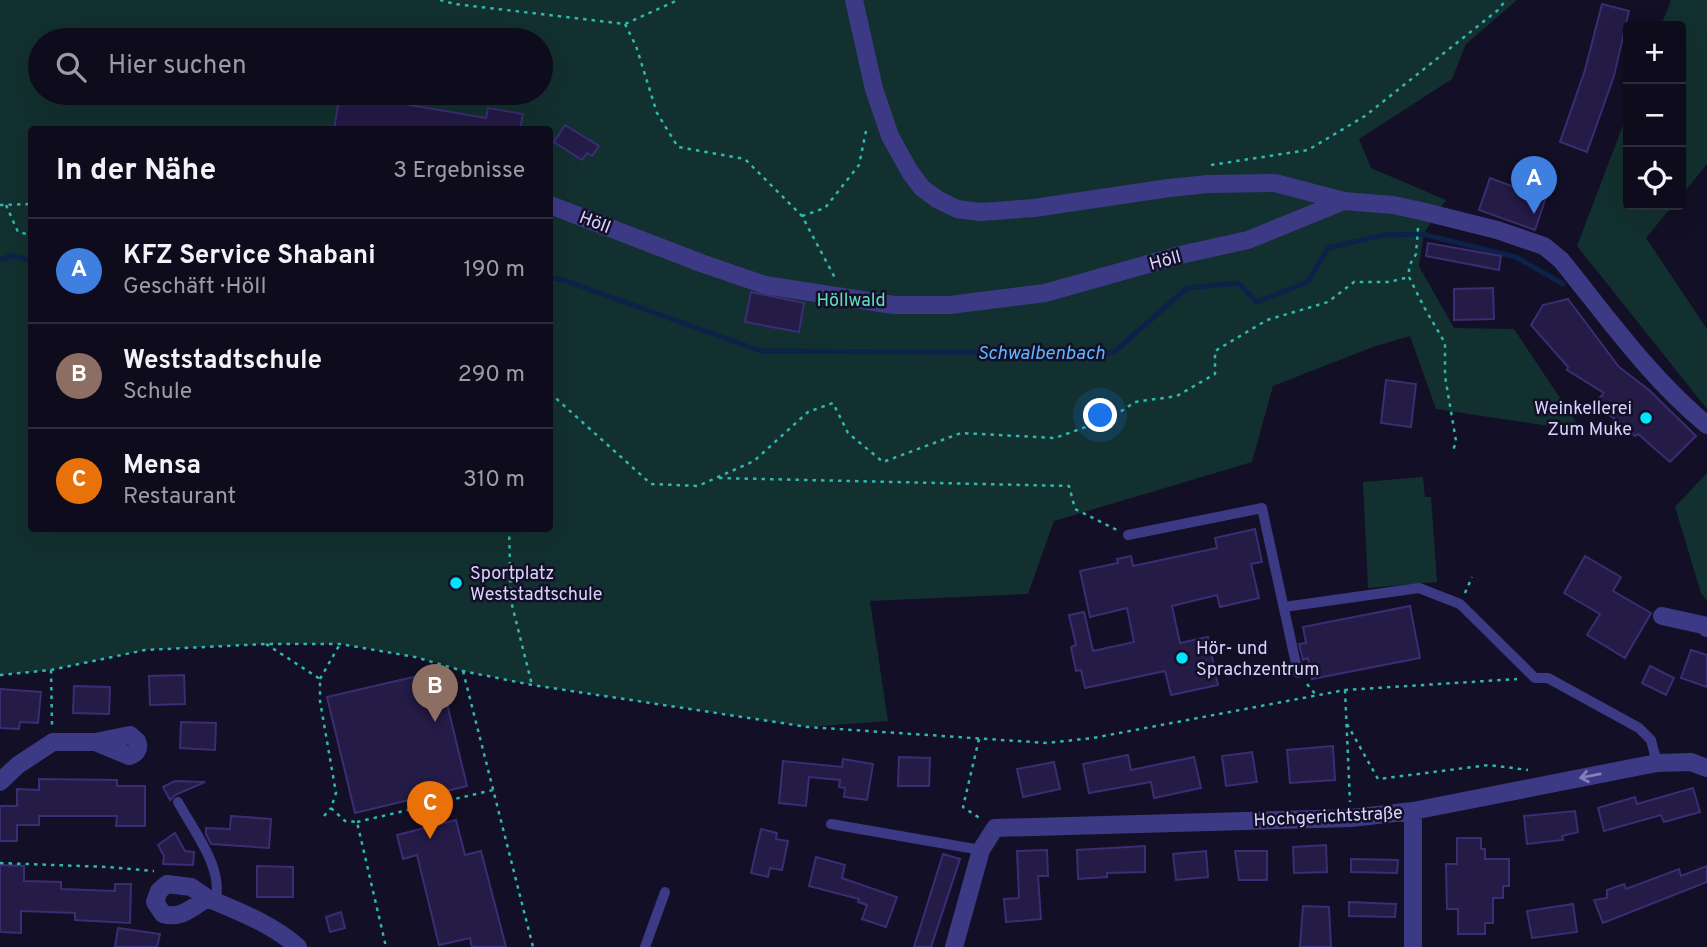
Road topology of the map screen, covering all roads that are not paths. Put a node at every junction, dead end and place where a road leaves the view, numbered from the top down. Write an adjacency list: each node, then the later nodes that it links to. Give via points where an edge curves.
1 (854, 0): 2 (street, via 874,89 891,136 922,188 957,209 1034,208 1208,184 1275,183)
2 (1344, 201): 3 (street, Höll, via 1248,240 1045,293 894,305 765,285); 4 (street, Höll, via 1421,211 1544,246 1561,260 1649,368)
3 (553, 206)
4 (1707, 425)
5 (1128, 535): 6 (lane, via 1262,508)
6 (1284, 607): 9 (lane); 11 (lane, via 1419,588 1460,604 1535,678 1548,678 1639,728 1651,740)
7 (1662, 616): 8 (street)
8 (1707, 628)
9 (1298, 673)
10 (95, 741): 13 (street, via 53,742)
11 (1657, 762): 12 (street, Hochgerichtstraße, via 1691,762); 15 (street, Hochgerichtstraße, one-way to 15)
12 (1707, 768)
13 (0, 782)
14 (178, 802): 19 (lane, via 211,862 219,889)
15 (1413, 811): 17 (street, Hochgerichtstraße, via 1351,818 995,828); 23 (street)
16 (831, 824): 17 (lane)
17 (981, 850): 22 (street)
18 (665, 892): 21 (lane)
19 (211, 900): 20 (street)
20 (298, 947)
21 (645, 947)
22 (954, 947)
23 (1413, 947)

